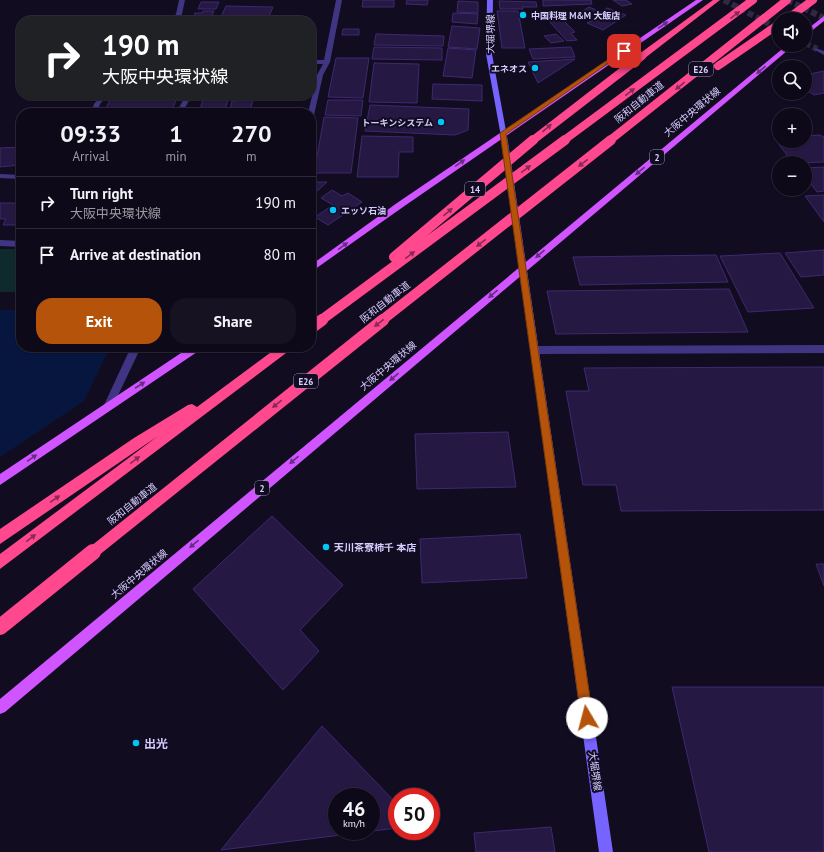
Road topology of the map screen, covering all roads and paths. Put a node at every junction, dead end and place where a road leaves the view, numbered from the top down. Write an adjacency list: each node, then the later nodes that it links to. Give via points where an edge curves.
1 (182, 0): 10 (street)
2 (339, 0): 18 (street)
3 (490, 0): 22 (main road, 大堀堺線, via 489,54)
4 (700, 0): 22 (main road, one-way to 4)
5 (717, 0): 30 (highway, 14, one-way to 5, bridge, via 547,128)
6 (753, 0): 31 (highway, 阪和自動車道 / E26, one-way to 6, bridge)
7 (787, 0): 23 (highway, 阪和自動車道 / E26, one-way to 23, bridge)
8 (813, 0): 9 (highway, bridge)
9 (797, 12)
10 (177, 16)
11 (824, 18): 12 (main road)
12 (812, 28)
13 (772, 29): 19 (highway, E26, bridge)
14 (817, 49): 16 (street)
15 (783, 52): 29 (main road, 大阪中央環状線 / 2, one-way to 29)
16 (824, 53)
17 (316, 62): 18 (street)
18 (327, 62): 20 (street, via 320,75)
19 (709, 73)
20 (316, 93)
21 (680, 95): 23 (highway, E26, bridge)
22 (503, 133): 28 (main road, one-way to 22); 29 (main road, 大堀堺線)
23 (614, 138): 42 (highway, 阪和自動車道 / E26, one-way to 42, bridge)
24 (0, 176): 25 (street)
25 (16, 177)
26 (0, 244): 27 (street)
27 (16, 244)
28 (316, 265)
29 (523, 269): 33 (main road, 大堀堺線); 43 (main road, 大阪中央環状線 / 2, one-way to 43)
30 (316, 324)
31 (316, 324)
32 (824, 349): 33 (street)
33 (535, 350): 44 (main road, 大堀堺線)
34 (134, 352): 38 (street)
35 (189, 352): 38 (main road, one-way to 35)
36 (279, 352): 37 (highway)
37 (259, 367): 40 (highway, one-way to 37, via 138,442); 41 (highway, one-way to 37)
38 (109, 405): 39 (main road, one-way to 38)
39 (0, 480)
40 (0, 537)
41 (0, 562)
42 (0, 627)
43 (0, 706)
44 (606, 852)

